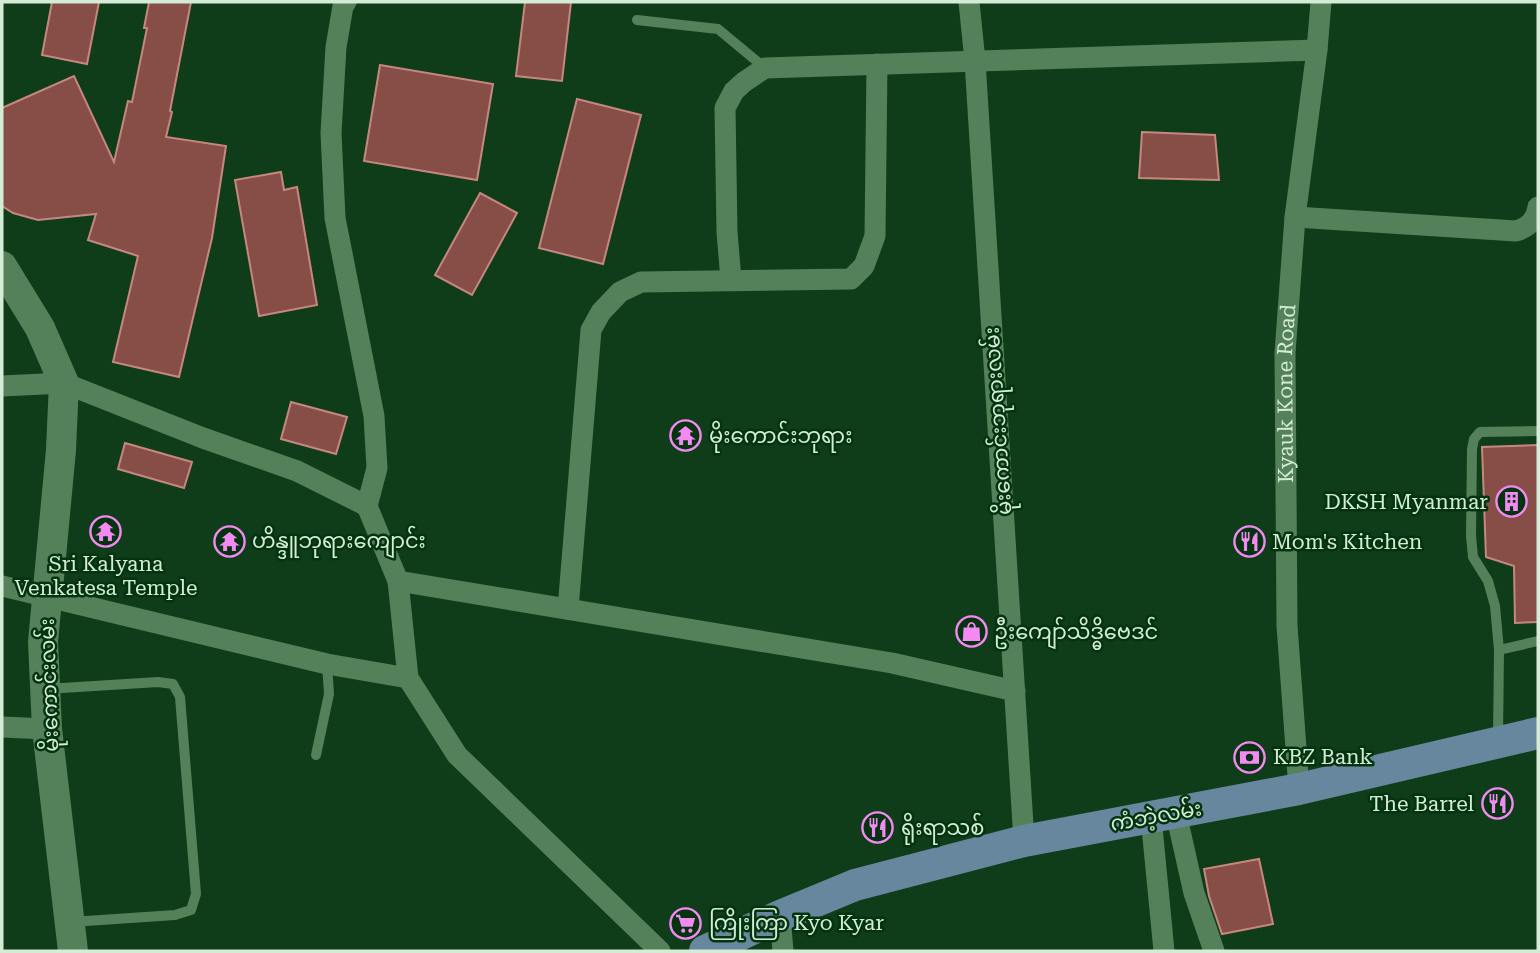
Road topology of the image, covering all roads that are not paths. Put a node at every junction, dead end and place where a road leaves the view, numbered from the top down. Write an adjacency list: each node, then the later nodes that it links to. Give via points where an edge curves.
1 (346, 2): 16 (street, via 336,47 333,181 335,218 374,416 377,468)
2 (969, 2): 6 (street, မိုးကောင်းဘုရားလမ်း)
3 (1321, 2): 5 (street, Kyauk Kone Road)
4 (636, 20): 8 (lane, via 718,29)
5 (1317, 50): 6 (street); 10 (street, Kyauk Kone Road)
6 (975, 61): 7 (street); 26 (street, မိုးကောင်းဘုရားလမ်း)
7 (877, 64): 8 (street); 12 (street, via 875,236 864,266 851,279)
8 (765, 68): 12 (street, via 734,91 725,108)
9 (1538, 206): 10 (street, via 1532,222 1516,232)
10 (1295, 217): 32 (street, Kyauk Kone Road, via 1285,353 1287,612)
11 (2, 266): 13 (main road, မိုးကောင်းလမ်း, via 40,328)
12 (731, 280): 20 (street, via 641,282 620,292 591,330)
13 (64, 383): 14 (street); 16 (street, via 297,471); 19 (main road, မိုးကောင်းလမ်း)
14 (2, 386)
15 (1538, 431): 22 (lane, via 1480,432 1472,449 1473,558 1488,580)
16 (368, 506): 17 (street)
17 (398, 581): 20 (street); 24 (street)
18 (2, 586): 19 (street)
19 (47, 596): 23 (street); 25 (main road, မိုးကောင်းလမ်း, via 43,642)
20 (568, 609): 26 (street, via 892,663)
21 (1538, 641): 22 (lane)
22 (1499, 650): 30 (lane)
23 (327, 664): 24 (street); 31 (lane, via 329,694)
24 (408, 678): 38 (street, via 457,755)
25 (46, 689): 28 (main road, မိုးကောင်းလမ်း); 36 (lane, via 158,682 173,684 180,697 196,894 191,910)
26 (1015, 691): 34 (street, မိုးကောင်းဘုရားလမ်း)
27 (2, 727): 28 (street)
28 (47, 729): 36 (main road, မိုးကောင်းလမ်း)
29 (1538, 733): 30 (main road, ကံဘဲ့လမ်း)
30 (1498, 743): 32 (main road, ကံဘဲ့လမ်း)
31 (316, 755)
32 (1299, 789): 33 (main road, ကံဘဲ့လမ်း)
33 (1163, 815): 34 (main road, ကံဘဲ့လမ်း); 41 (street); 42 (street)
34 (1024, 841): 35 (main road, ကံဘဲ့လမ်း, via 855,885)
35 (780, 916): 39 (main road, ကံဘဲ့လမ်း); 40 (street)
36 (68, 922): 37 (main road, မိုးကောင်းလမ်း)
37 (73, 951)
38 (660, 951)
39 (705, 951)
40 (783, 951)
41 (1164, 951)
42 (1214, 951)

